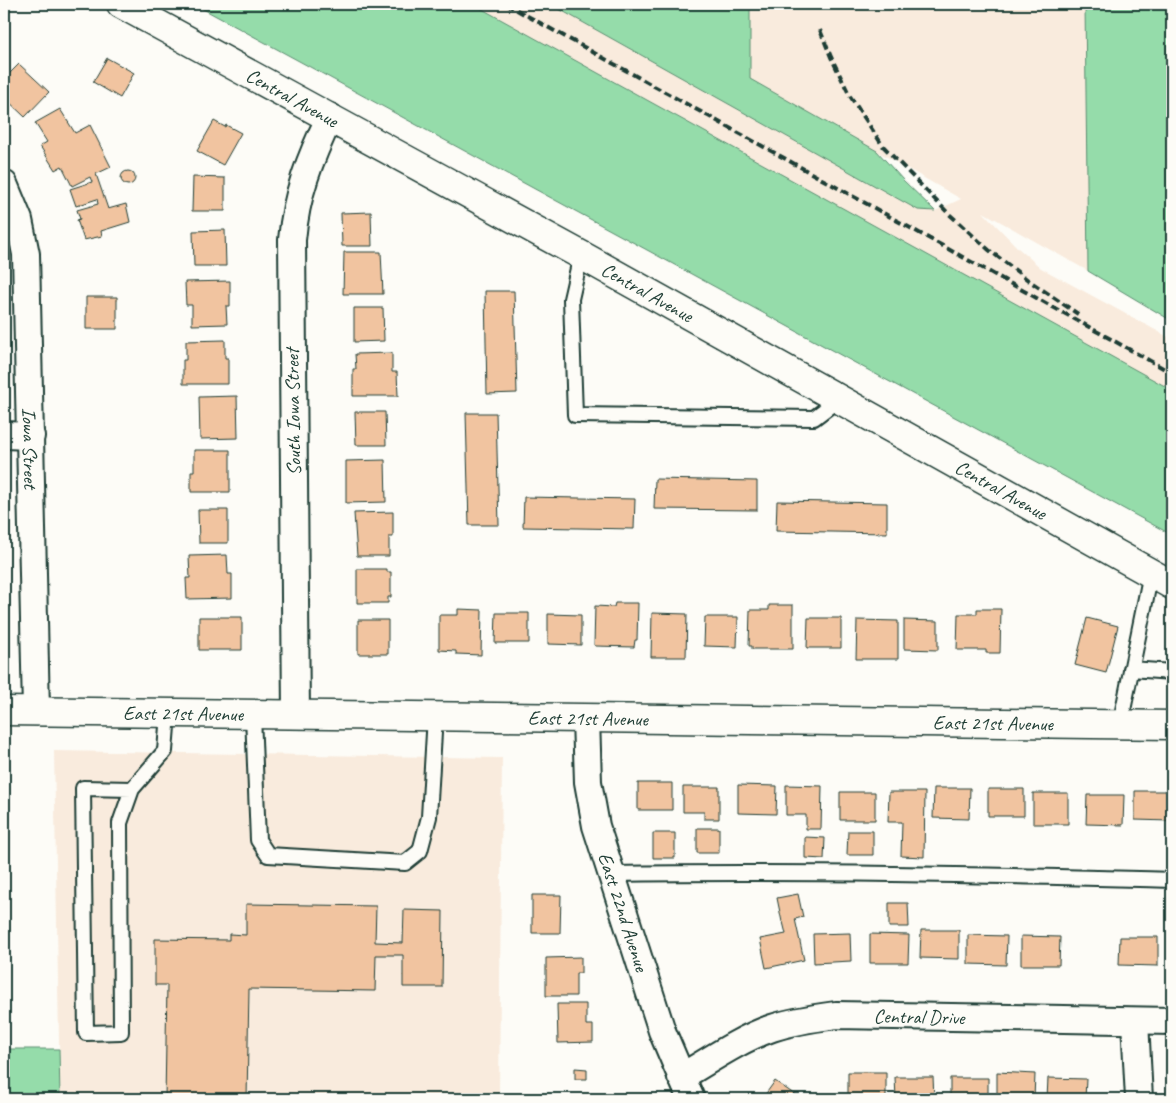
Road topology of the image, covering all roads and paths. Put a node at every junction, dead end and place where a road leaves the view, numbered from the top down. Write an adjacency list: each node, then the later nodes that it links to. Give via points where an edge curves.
1 (121, 4): 2 (street, Central Avenue)
2 (330, 117): 4 (street, Central Avenue); 15 (street, South Iowa Street, via 305,174 292,240)
3 (5, 185): 7 (street, Iowa Street, via 19,220 26,254)
4 (581, 255): 5 (street, Central Avenue); 5 (lane, via 571,299 575,415 814,418)
5 (839, 399): 8 (street, Central Avenue)
6 (4, 435): 7 (street)
7 (30, 436): 12 (street, Iowa Street)
8 (1162, 579): 9 (lane)
9 (1132, 669): 10 (lane); 18 (lane)
10 (1172, 672)
11 (4, 711): 12 (street, East 21st Avenue)
12 (36, 711): 13 (street, East 21st Avenue)
13 (168, 714): 14 (street, East 21st Avenue); 20 (lane, via 165,752)
14 (252, 715): 15 (street, East 21st Avenue); 16 (lane, via 258,840 268,856 405,863 420,851 429,818)
15 (296, 715): 16 (street, East 21st Avenue)
16 (435, 716): 17 (street, East 21st Avenue)
17 (586, 718): 18 (street, East 21st Avenue); 21 (street, East 22nd Avenue, via 589,793)
18 (1120, 725): 19 (street, East 21st Avenue)
19 (1172, 725)
20 (132, 790): 20 (lane, via 120,823 121,1032 86,1033 83,788)
21 (612, 874): 22 (lane, via 723,872); 25 (street, East 22nd Avenue)
22 (1172, 880)
23 (1134, 1021): 24 (street, Central Drive); 25 (street, Central Drive, via 812,1018 770,1029 726,1051); 26 (street)
24 (1172, 1021)
25 (681, 1092)
26 (1139, 1099)

